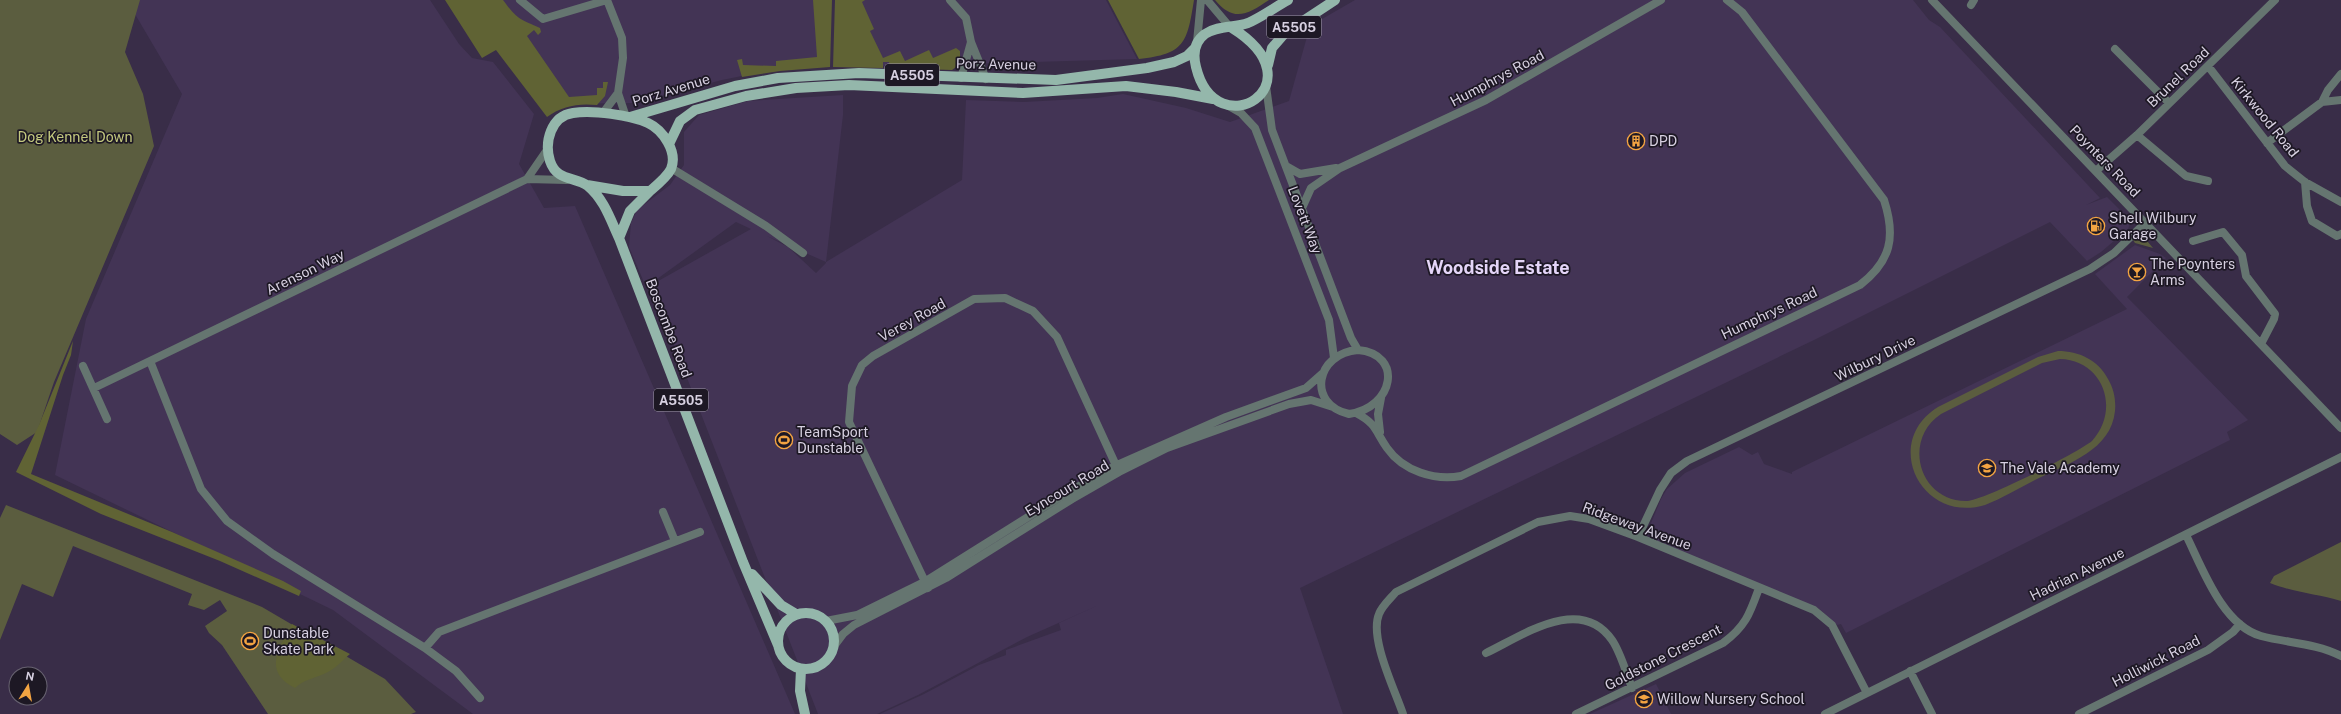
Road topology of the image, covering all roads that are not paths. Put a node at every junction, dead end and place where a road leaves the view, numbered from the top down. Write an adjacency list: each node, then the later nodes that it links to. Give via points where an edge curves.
1 (520, 0): 2 (street, via 543,19)
2 (607, 0): 22 (street, via 622,38 623,58)
3 (950, 0): 13 (street, via 966,18)
4 (1201, 0): 14 (street)
5 (1207, 0): 12 (street)
6 (1288, 0): 12 (main road, A5505, via 1249,22)
7 (1335, 0): 16 (main road, A5505, via 1285,33 1272,48)
8 (1661, 0): 36 (street, Humphrys Road, via 1486,100)
9 (1727, 0): 63 (street, Humphrys Road, via 1742,12 1884,200 1890,218 1891,232 1887,252 1878,269 1860,285 1461,476 1440,479 1406,466 1394,456)
10 (1932, 0): 37 (street, Poynters Road)
11 (2270, 1): 17 (street, Brunel Road)
12 (1230, 27): 14 (main road, A5505, via 1204,34); 16 (main road, A5505, via 1242,34)
13 (971, 42): 19 (street); 20 (street)
14 (1196, 45): 20 (main road, Porz Avenue / A5505, via 1187,56 1174,62 1104,75 1056,80); 23 (main road, A5505, via 1194,59 1197,74 1202,86)
15 (2115, 48): 26 (street)
16 (1268, 65): 21 (main road, A5505, via 1269,76)
17 (2208, 66): 26 (street, Brunel Road); 31 (street, Kirkwood Road)
18 (2341, 74): 25 (street)
19 (961, 78): 20 (main road, Porz Avenue / A5505); 29 (main road, Porz Avenue / A5505, via 859,73 778,78 735,86)
20 (986, 79)
21 (1266, 86): 27 (main road, A5505, via 1262,94 1248,104); 34 (street, Lovett Way, via 1272,130)
22 (618, 93): 28 (street); 29 (street)
23 (1213, 99): 27 (main road, A5505); 32 (main road, Porz Avenue / A5505, via 1126,86 1023,93 849,85 796,88 746,96 695,110 680,121)
24 (2341, 100): 25 (street)
25 (2322, 102): 31 (street)
26 (2169, 103): 30 (street, Brunel Road)
27 (1227, 105): 53 (street, Lovett Way, via 1241,112 1255,128 1329,320)
28 (603, 113): 29 (main road, A5505); 33 (main road, A5505, via 572,113 559,119 549,133)
29 (627, 117): 32 (main road, A5505, via 648,123 660,132)
30 (2137, 135): 37 (street, Brunel Road); 40 (street, via 2186,176)
31 (2267, 143): 41 (street, Kirkwood Road, via 2285,166)
32 (669, 144): 35 (main road)
33 (547, 150): 38 (street, Arenson Way); 39 (main road, A5505, via 555,172)
34 (1286, 166): 36 (street, Humphrys Road, via 1300,174); 45 (street, Lovett Way)
35 (671, 168): 43 (main road); 50 (street, via 766,226)
36 (1340, 168): 45 (street, Humphrys Road, via 1311,188)
37 (2097, 170): 46 (street, Poynters Road)
38 (527, 179): 39 (street, Arenson Way); 54 (street, Arenson Way)
39 (570, 180): 42 (main road, A5505)
40 (2208, 181)
41 (2305, 182): 44 (street, Kirkwood Road); 47 (street, via 2307,206 2312,222 2337,236)
42 (587, 186): 43 (main road, A5505, via 623,191); 48 (main road, Boscombe Road / A5505, via 600,199)
43 (650, 191): 48 (main road, via 630,211)
44 (2341, 202)
45 (1302, 208): 52 (street, Lovett Way, via 1351,338)
46 (2146, 222): 51 (street, Poynters Road); 69 (street, Wilbury Drive, via 2114,253 2090,269 1688,461 1671,473)
47 (2341, 234)
48 (619, 238): 71 (main road, Boscombe Road / A5505)
49 (2193, 241): 51 (street, via 2223,232 2242,255 2246,276 2275,314)
50 (803, 253)
51 (2261, 344): 62 (street, Poynters Road)
52 (1358, 350): 53 (street); 58 (street, via 1373,354 1384,364 1388,384)
53 (1334, 358): 56 (street)
54 (150, 361): 57 (street, Arenson Way); 79 (street, via 201,489 227,521 273,554)
55 (83, 366): 57 (street)
56 (1323, 373): 59 (street, via 1323,394); 65 (street, Eyncourt Road, via 1306,388 1226,417)
57 (94, 388): 61 (street)
58 (1381, 398): 60 (street); 63 (street, Humphrys Road, via 1378,414)
59 (1333, 407): 60 (street, via 1341,412); 65 (street, Eyncourt Road, via 1311,400 1289,404)
60 (1356, 413): 63 (street, Humphrys Road, via 1372,422)
61 (107, 419)
62 (2341, 428)
63 (1381, 436)
64 (2341, 457): 68 (street, Hadrian Avenue)
65 (1117, 469): 72 (street, Eyncourt Road, via 1063,495); 72 (street, Verey Road, via 1057,336 1033,311 1005,298 974,300 873,356 862,365 855,380 849,422)
66 (664, 512): 70 (street)
67 (700, 532): 70 (street)
68 (2186, 535): 76 (street, via 2225,610); 83 (street, Hadrian Avenue)
69 (1638, 537): 73 (street, Ridgeway Avenue); 88 (street, Ridgeway Avenue, via 1589,520 1570,516 1552,518 1538,522 1396,592 1378,615 1376,636)
70 (675, 541): 79 (street, via 439,632)
71 (743, 562): 74 (main road, Boscombe Road / A5505, via 781,605); 77 (main road, Boscombe Road / A5505)
72 (927, 585): 75 (street, Eyncourt Road, via 857,615); 78 (street, Eyncourt Road, via 854,625)
73 (1760, 588): 84 (street, Goldstone Crescent, via 1750,614 1738,632 1723,644); 85 (street, Ridgeway Avenue, via 1814,610 1832,625)
74 (796, 614): 75 (main road, via 817,615); 77 (main road, via 782,626)
75 (826, 621): 78 (main road, via 831,628)
76 (2240, 624): 81 (street, via 2259,636 2304,644); 92 (street, Holliwick Road, via 2208,650)
77 (778, 645): 82 (main road, A5505, via 786,661)
78 (834, 646): 82 (main road, via 826,661 810,669)
79 (426, 648): 86 (street, via 456,670)
80 (1486, 653): 84 (street, via 1556,620 1576,618 1595,624 1612,640)
81 (2341, 656)
82 (801, 669): 87 (main road, via 800,691)
83 (1910, 671): 85 (street, Hadrian Avenue); 91 (street)
84 (1632, 688): 89 (street, Goldstone Crescent)
85 (1867, 693): 90 (street, Hadrian Avenue)
86 (480, 698)
87 (805, 714)
88 (1403, 714)
89 (1576, 714)
90 (1825, 714)
91 (1932, 714)
92 (2079, 714)

